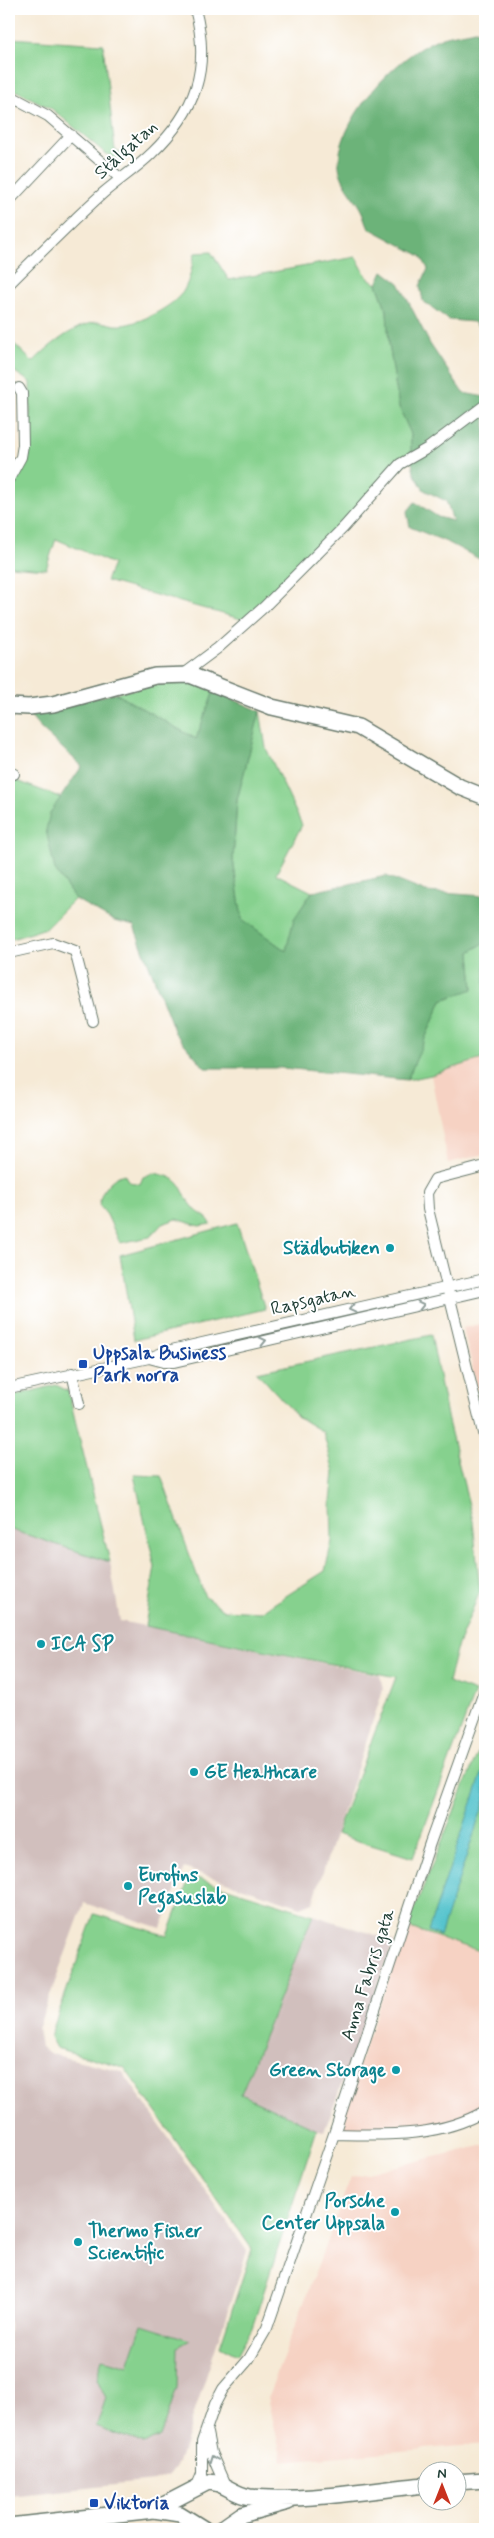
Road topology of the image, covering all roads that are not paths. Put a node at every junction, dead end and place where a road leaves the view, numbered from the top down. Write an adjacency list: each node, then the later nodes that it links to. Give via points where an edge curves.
1 (195, 9): 4 (street, Stålgatan, via 201,34 202,62 192,99 173,131 151,154)
2 (9, 95): 3 (street, via 39,110)
3 (71, 134): 4 (street); 5 (street)
4 (120, 178): 6 (street, Stålgatan)
5 (9, 201)
6 (9, 284)
7 (19, 388): 9 (street, via 22,393 24,445)
8 (485, 405): 10 (street, via 428,448 400,464 344,527 264,607)
9 (9, 479)
10 (183, 674): 11 (main road, via 147,677 46,706); 12 (main road, via 272,707 358,727 460,787)
11 (9, 706)
12 (485, 797)
13 (9, 954): 14 (street, via 53,943 75,951)
14 (92, 1021)
15 (485, 1166): 17 (street, via 435,1179 427,1193)
16 (485, 1278): 17 (street, Rapsgatan)
17 (446, 1287): 19 (street); 20 (street, Rapsgatan, one-way to 20, via 168,1351)
18 (485, 1290): 19 (street, Rapsgatan)
19 (450, 1298): 20 (street, Rapsgatan, one-way to 19, via 174,1362); 24 (street)
20 (150, 1358): 21 (street, Rapsgatan)
21 (72, 1373): 22 (street, Rapsgatan); 23 (street)
22 (9, 1388)
23 (79, 1404)
24 (485, 1441)
25 (485, 1689): 27 (street, Anna Fabris gata, via 430,1843)
26 (485, 2111): 27 (street, via 438,2129 398,2135)
27 (334, 2134): 28 (street, Anna Fabris gata, via 267,2328 249,2359 223,2389)
28 (206, 2432): 32 (street, one-way to 28, via 211,2453); 33 (street, Anna Fabris gata, via 202,2442 202,2474)
29 (485, 2480): 30 (main road)
30 (466, 2481)
31 (416, 2486): 34 (main road)
32 (229, 2488): 33 (main road, via 208,2482); 34 (main road, via 250,2496); 37 (main road, via 237,2506)
33 (194, 2490): 35 (main road); 38 (main road, via 188,2508)
34 (312, 2496): 37 (main road, via 251,2511)
35 (154, 2510): 36 (main road); 38 (main road, via 180,2514)
36 (9, 2526)
37 (226, 2526)
38 (199, 2527)

